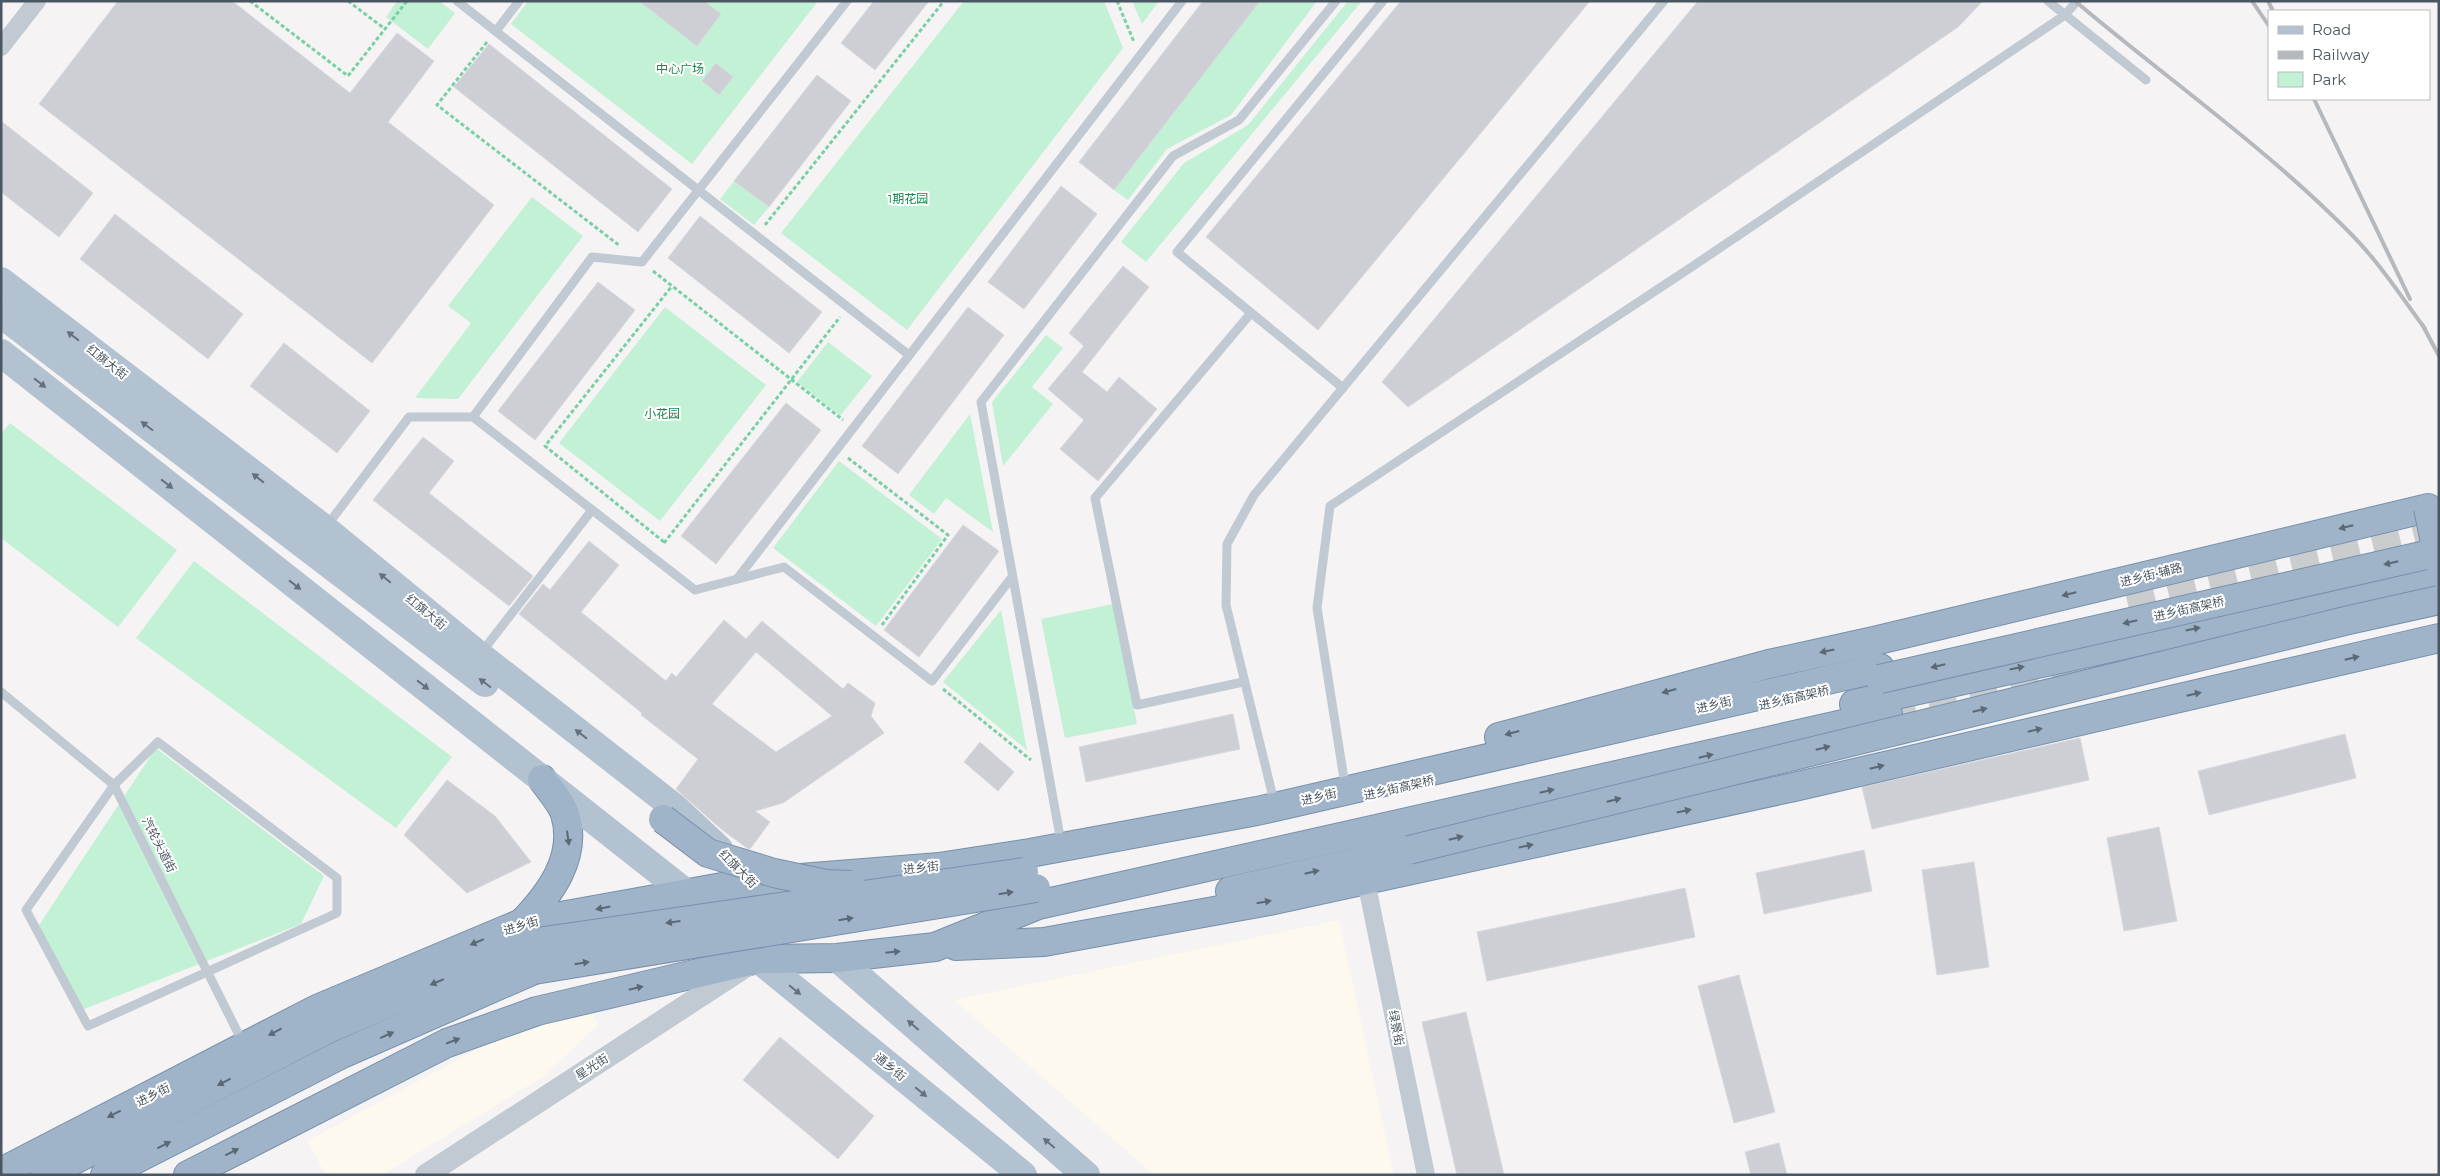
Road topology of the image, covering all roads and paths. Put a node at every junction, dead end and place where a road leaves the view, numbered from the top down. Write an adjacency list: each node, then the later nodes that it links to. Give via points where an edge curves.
1 (37, 1): 19 (street)
2 (250, 1): 17 (path, via 348,76)
3 (348, 1): 17 (path)
4 (406, 1): 17 (path)
5 (457, 1): 18 (lane)
6 (519, 1): 18 (lane)
7 (847, 1): 22 (lane)
8 (944, 1): 23 (path)
9 (1117, 1): 20 (path)
10 (1182, 1): 20 (lane)
11 (1336, 1): 44 (lane, via 1239,120 1173,156 981,402)
12 (1383, 1): 28 (lane, via 1178,252)
13 (1664, 1): 33 (lane)
14 (2048, 1): 16 (lane)
15 (2077, 1): 16 (lane)
16 (2065, 15): 21 (lane); 60 (lane, via 1330,506 1317,608)
17 (385, 29)
18 (496, 31): 22 (lane); 24 (path, via 438,105)
19 (1, 47)
20 (1140, 55): 31 (lane)
21 (2146, 80)
22 (700, 191): 23 (lane); 24 (lane)
23 (756, 236): 27 (lane)
24 (642, 262): 26 (path); 34 (lane, via 592,257)
25 (1, 281): 38 (main road, 红旗大街, one-way to 25)
26 (672, 286): 32 (path); 39 (path, via 545,446)
27 (848, 307): 31 (lane); 32 (path)
28 (1251, 313): 33 (lane); 53 (lane, via 1095,498 1137,705)
29 (1, 314): 64 (main road, one-way to 29)
30 (1, 353): 59 (main road, one-way to 59)
31 (909, 355): 35 (lane)
32 (791, 380): 35 (path); 39 (path)
33 (1343, 388): 53 (lane, via 1254,495 1227,544 1226,606)
34 (473, 417): 37 (lane); 38 (lane, via 409,417)
35 (853, 428): 36 (lane)
36 (836, 449): 45 (lane); 47 (path, via 948,535)
37 (592, 510): 41 (lane); 49 (lane)
38 (325, 529): 49 (main road, 红旗大街, one-way to 38)
39 (664, 542): 41 (path)
40 (2439, 552): 67 (highway, 进乡街高架桥, one-way to 67, bridge)
41 (653, 557): 45 (lane, via 695,590)
42 (2439, 562): 50 (highway, 进乡街•辅路, one-way to 50, bridge, via 2428,508)
43 (2439, 576): 67 (highway, 进乡街高架桥, one-way to 43)
44 (1012, 577): 52 (lane); 58 (lane)
45 (737, 579): 47 (lane, via 784,567)
46 (2439, 600): 73 (highway, one-way to 46, bridge, via 1235,890)
47 (874, 636): 52 (lane)
48 (2439, 638): 62 (highway, one-way to 48)
49 (479, 655): 69 (main road, 红旗大街, one-way to 49, via 674,807)
50 (1769, 664): 54 (highway); 60 (highway, 进乡街•辅路, one-way to 60)
51 (1880, 668): 54 (highway, 进乡街)
52 (932, 681): 58 (path)
53 (1243, 682): 63 (lane)
54 (1776, 691): 66 (highway, 进乡街, via 1257,811)
55 (1, 692): 61 (lane, 汽轮头道街)
56 (1888, 714): 57 (highway)
57 (1786, 738): 62 (highway); 74 (highway, one-way to 57, via 1038,905)
58 (1048, 773): 65 (lane)
59 (542, 779): 71 (main road); 72 (highway, one-way to 72, via 565,813 570,847 554,885)
60 (1344, 779): 63 (highway, 进乡街•辅路)
61 (114, 785): 77 (lane, 汽轮头道街); 77 (lane, via 26,910 88,1026); 77 (lane, via 158,742 337,878 337,913)
62 (1794, 787): 68 (highway, one-way to 62)
63 (1272, 793): 65 (highway, 进乡街•辅路)
64 (663, 819): 70 (highway, bridge, via 708,853 774,873 826,884)
65 (1059, 831): 66 (highway, 进乡街•辅路, via 1023,837)
66 (939, 867): 69 (highway, 进乡街)
67 (1034, 880): 70 (highway, 进乡街, bridge); 81 (highway, one-way to 67, bridge, via 342,1054 534,970)
68 (1366, 881): 73 (highway, one-way to 68, via 1269,902); 86 (street, 绿景街)
69 (750, 882): 71 (highway, 进乡街); 75 (highway, 红旗大街)
70 (915, 886): 80 (highway, 进乡街, one-way to 80, bridge, via 530,943 330,1028)
71 (685, 892): 72 (highway, 进乡街, one-way to 72); 76 (highway)
72 (522, 923): 78 (highway, 进乡街, one-way to 78, via 317,1009)
73 (1079, 934): 74 (highway, via 1044,942)
74 (935, 947): 75 (highway, one-way to 74)
75 (837, 958): 76 (highway); 85 (main road, one-way to 75)
76 (758, 959): 82 (highway, one-way to 76, via 447,1043 537,1011); 83 (street, 星光街); 84 (main road, 通乡街, one-way to 84)
77 (208, 971): 78 (lane, 汽轮头道街)
78 (246, 1048): 79 (highway, 进乡街, one-way to 79)
79 (12, 1170)
80 (44, 1175)
81 (105, 1175)
82 (188, 1175)
83 (426, 1175)
84 (1023, 1175)
85 (1086, 1175)
86 (1426, 1175)

